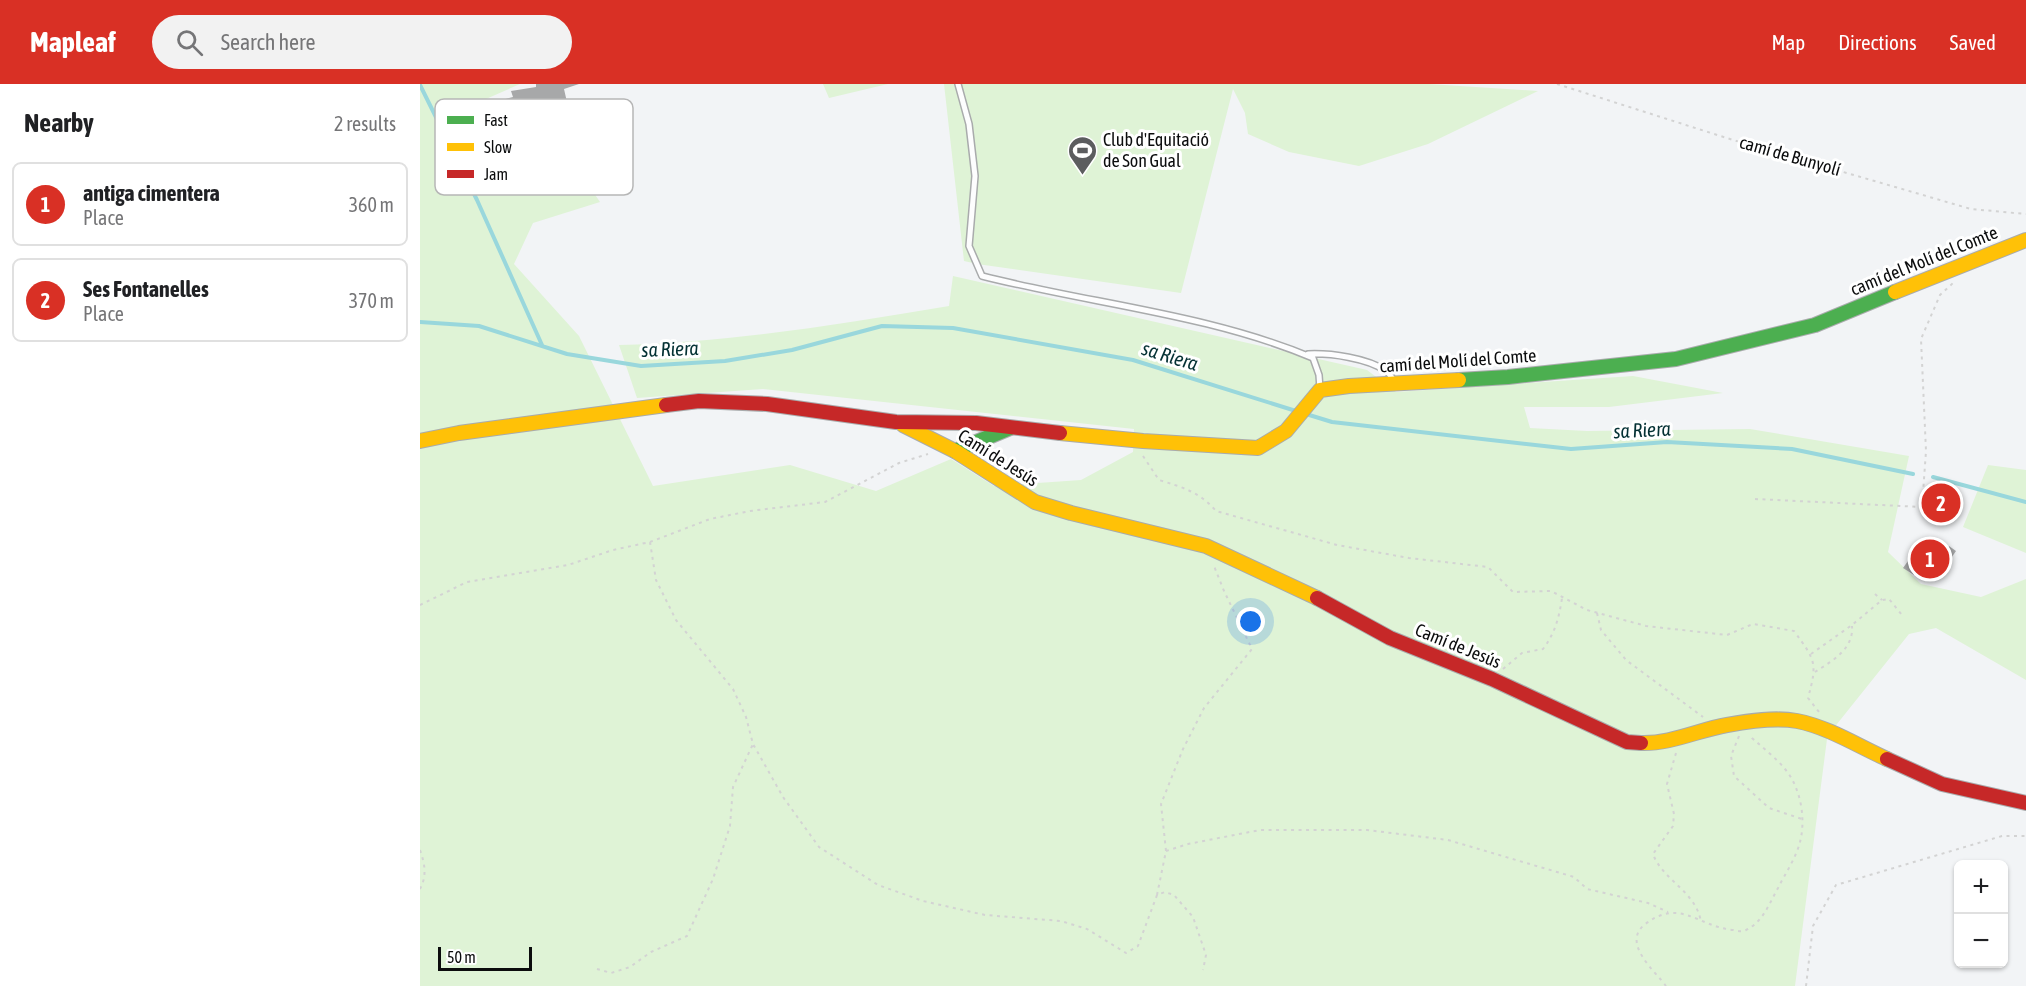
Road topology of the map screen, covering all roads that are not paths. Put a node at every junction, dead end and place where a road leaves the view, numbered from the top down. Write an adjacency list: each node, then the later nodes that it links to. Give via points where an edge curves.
1 (958, 84): 3 (lane, via 969,124 975,176 969,246 982,276 1127,306 1277,343)
2 (2026, 240): 4 (street, camí del Molí del Comte, via 1815,325 1676,359 1508,377)
3 (1304, 354): 4 (lane, via 1323,353 1371,363 1388,372); 5 (lane, via 1313,358 1319,375)
4 (1395, 384): 5 (street, camí del Molí del Comte)
5 (1317, 394): 8 (street, via 1286,431 1258,448)
6 (896, 422): 7 (street); 10 (street, via 767,404 699,401); 11 (street, Camí de Jesús)
7 (977, 424): 8 (street); 11 (street, via 969,429)
8 (1010, 428): 9 (street)
9 (987, 437): 11 (street); 12 (street, via 982,446)
10 (420, 441)
11 (957, 450): 12 (street, Camí de Jesús)
12 (982, 469): 13 (street, Camí de Jesús, via 1035,502 1206,546 1304,591 1390,638 1492,679 1627,742 1676,739 1718,728 1750,728 1761,720 1796,721 1821,728 1942,784)
13 (2026, 803)

